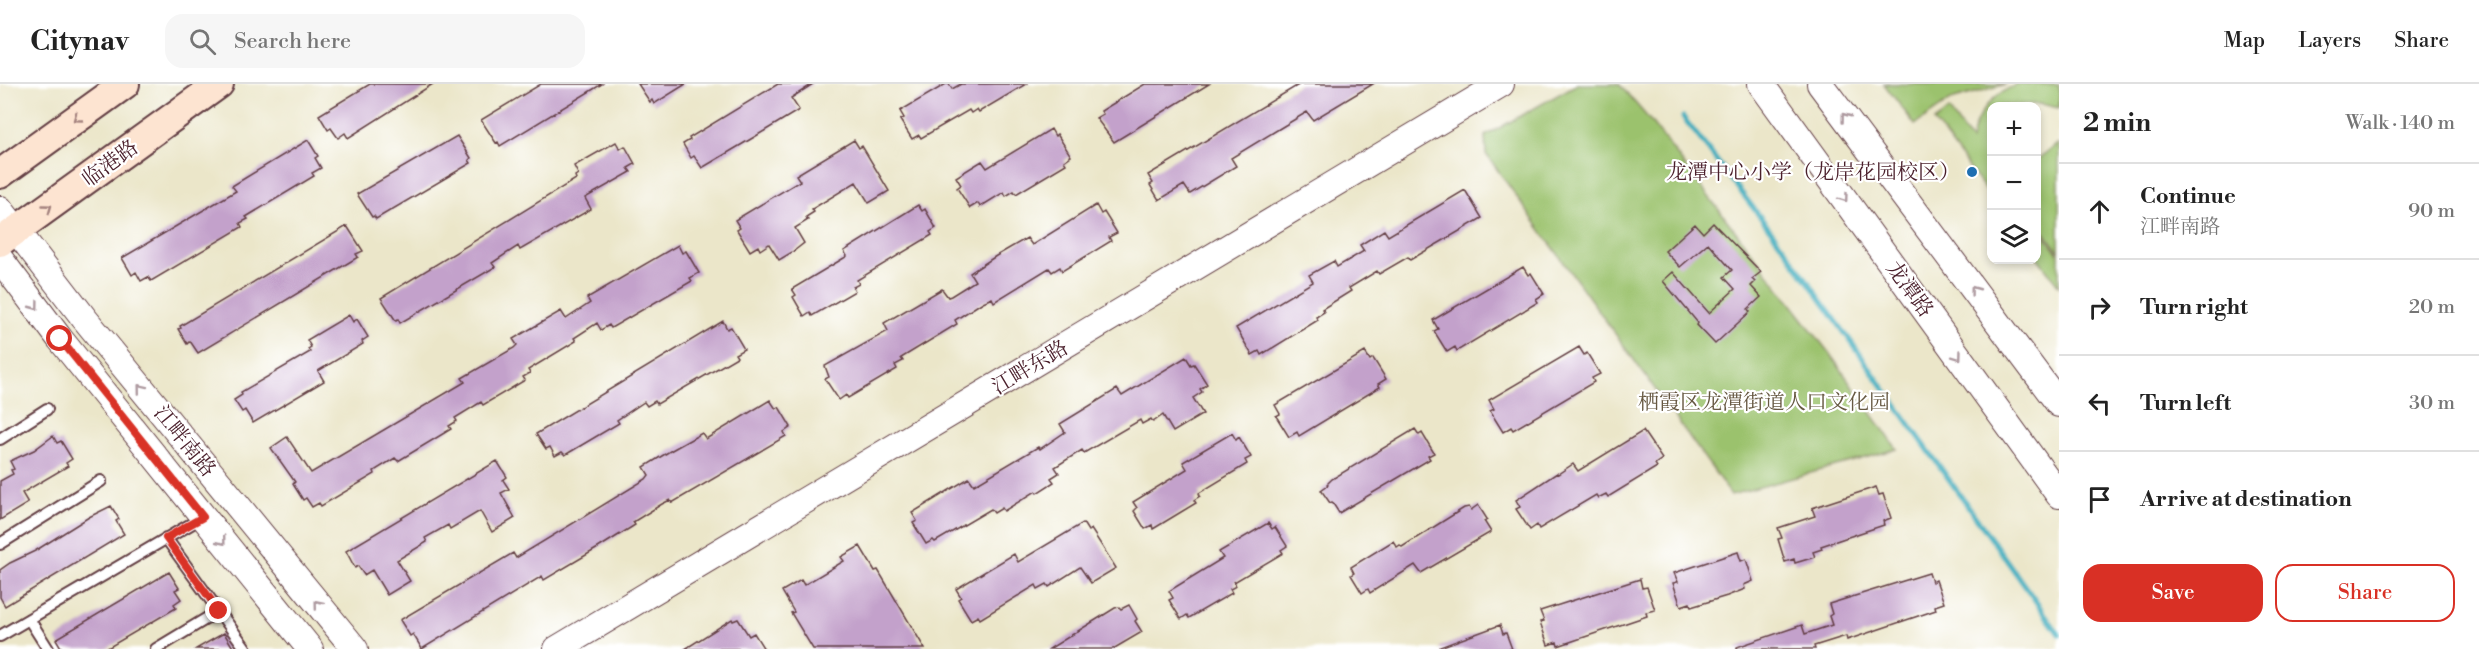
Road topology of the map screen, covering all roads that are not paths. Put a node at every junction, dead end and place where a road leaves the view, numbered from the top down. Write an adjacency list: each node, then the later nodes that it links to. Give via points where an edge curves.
1 (125, 84): 6 (main road, one-way to 6)
2 (219, 84): 7 (main road, 临港路, one-way to 2)
3 (1502, 84): 25 (street, 江畔东路)
4 (1761, 84): 13 (street, 龙潭路, one-way to 13)
5 (1820, 84): 9 (street, one-way to 5)
6 (0, 174)
7 (6, 227): 24 (street, 江畔南路, one-way to 7)
8 (0, 259): 14 (street, 江畔南路, one-way to 14)
9 (2059, 404)
10 (47, 409): 11 (lane)
11 (0, 439)
12 (101, 481): 16 (lane)
13 (2059, 495)
14 (203, 517): 15 (lane); 23 (street, 江畔南路, one-way to 23)
15 (166, 538): 17 (lane); 18 (lane)
16 (0, 544)
17 (219, 611): 21 (lane); 22 (lane)
18 (30, 618): 19 (lane); 20 (lane)
19 (1, 634)
20 (48, 649)
21 (156, 649)
22 (246, 649)
23 (310, 649)
24 (355, 649)
25 (557, 649)

